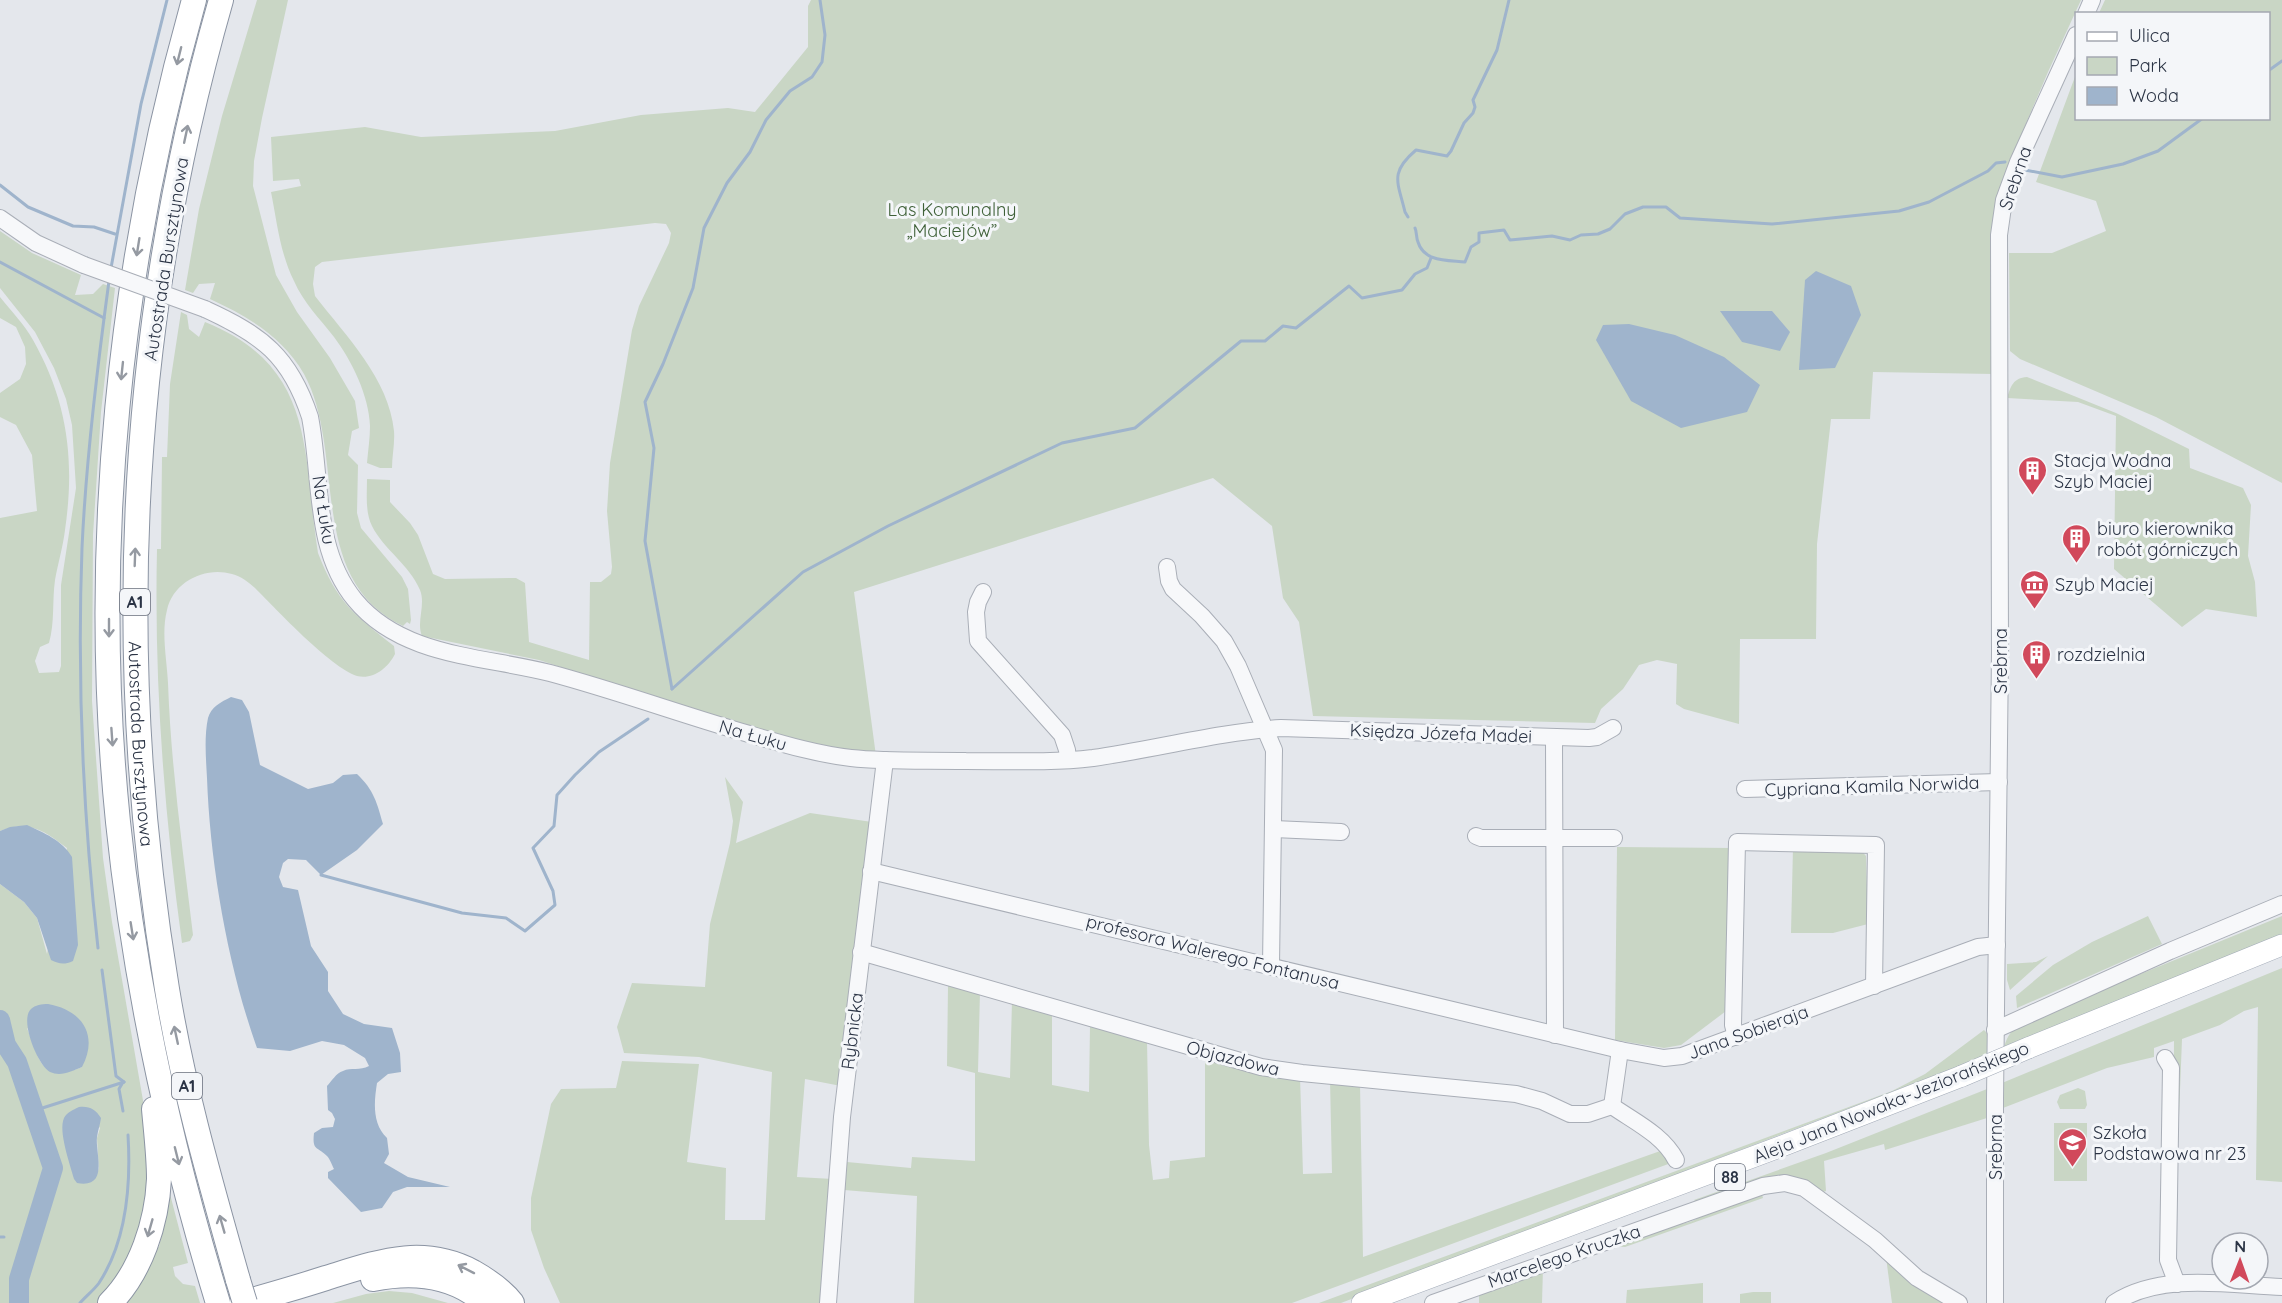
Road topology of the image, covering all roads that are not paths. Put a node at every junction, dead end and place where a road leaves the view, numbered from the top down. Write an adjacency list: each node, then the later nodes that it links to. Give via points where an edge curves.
1 (194, 0): 30 (highway, Autostrada Bursztynowa / A1, one-way to 30, via 145,204 128,312 112,488 109,678 113,751 126,893)
2 (221, 0): 42 (highway, Autostrada Bursztynowa / A1, one-way to 2, via 188,1095 167,992 144,820 135,673 138,489 154,316 189,119)
3 (2075, 37): 12 (street, Srebrna, via 2018,162 2004,200 1999,235)
4 (0, 218): 10 (street, Na Łuku, bridge, via 36,243 84,265 205,309 250,331 277,356 293,377 310,417 325,534 334,564 354,599 393,633 448,652 570,678 806,751)
5 (1167, 567): 8 (street, via 1173,589 1224,641)
6 (984, 592): 11 (street, via 976,612 978,641 1062,735)
7 (1613, 728): 9 (street, Księdza Józefa Madei, via 1597,737)
8 (1266, 729): 9 (street, Księdza Józefa Madei); 11 (street, Księdza Józefa Madei); 14 (street, via 1274,750)
9 (1554, 738): 18 (street)
10 (885, 760): 11 (street, Księdza Józefa Madei); 19 (street, Rybnicka)
11 (1068, 760)
12 (1999, 782): 13 (street, Cypriana Kamila Norwida); 21 (street, Srebrna)
13 (1745, 789)
14 (1274, 829): 15 (street); 25 (street)
15 (1341, 832)
16 (1476, 836): 18 (street)
17 (1614, 838): 18 (street)
18 (1555, 839): 28 (street)
19 (871, 871): 23 (street, Rybnicka); 25 (street, profesora Walerego Fontanusa)
20 (2282, 904): 27 (street)
21 (1996, 945): 26 (street, Jana Sobieraja, via 1978,947); 27 (street, Srebrna)
22 (2282, 945): 32 (main road, Aleja Jana Nowaka-Jeziorańskiego / 88)
23 (861, 952): 35 (street, Objazdowa, via 1270,1069 1516,1094 1570,1114 1588,1114); 47 (street, Rybnicka, via 842,1117)
24 (2282, 957): 32 (main road, Aleja Jana Nowaka-Jeziorańskiego / 88)
25 (1271, 965): 28 (street, profesora Walerego Fontanusa)
26 (1874, 986): 29 (street, Jana Sobieraja); 29 (street, via 1876,845 1737,842 1733,1025)
27 (1995, 1030): 52 (street, Srebrna)
28 (1555, 1035): 31 (street, profesora Walerego Fontanusa)
29 (1736, 1037): 31 (street, Jana Sobieraja, via 1673,1058)
30 (150, 1038): 41 (highway, Autostrada Bursztynowa / A1, one-way to 41, via 178,1161); 43 (highway, one-way to 43, via 159,1179 156,1202 143,1250)
31 (1620, 1050): 35 (street)
32 (2031, 1054): 34 (main road, Aleja Jana Nowaka-Jeziorańskiego / 88, bridge)
33 (2165, 1058): 37 (street, via 2171,1068)
34 (1964, 1081): 48 (main road, Aleja Jana Nowaka-Jeziorańskiego / 88); 49 (main road, Aleja Jana Nowaka-Jeziorańskiego / 88)
35 (1612, 1106): 36 (street, via 1659,1137)
36 (1676, 1160)
37 (2168, 1260): 38 (street); 39 (street)
38 (2177, 1284): 39 (street); 40 (street)
39 (2155, 1287): 53 (street)
40 (2282, 1287)
41 (216, 1296)
42 (242, 1296): 46 (highway, one-way to 42, via 484,1279 458,1265 418,1257 394,1258)
43 (110, 1303)
44 (293, 1303): 45 (highway, via 396,1274 449,1281)
45 (485, 1303)
46 (512, 1303)
47 (828, 1303)
48 (1362, 1303)
49 (1394, 1303)
50 (1433, 1303): 51 (street, Marcelego Kruczka, via 1763,1186 1785,1183 1796,1185 1875,1240 1917,1278)
51 (1959, 1303)
52 (1995, 1303)
53 (2114, 1303)

